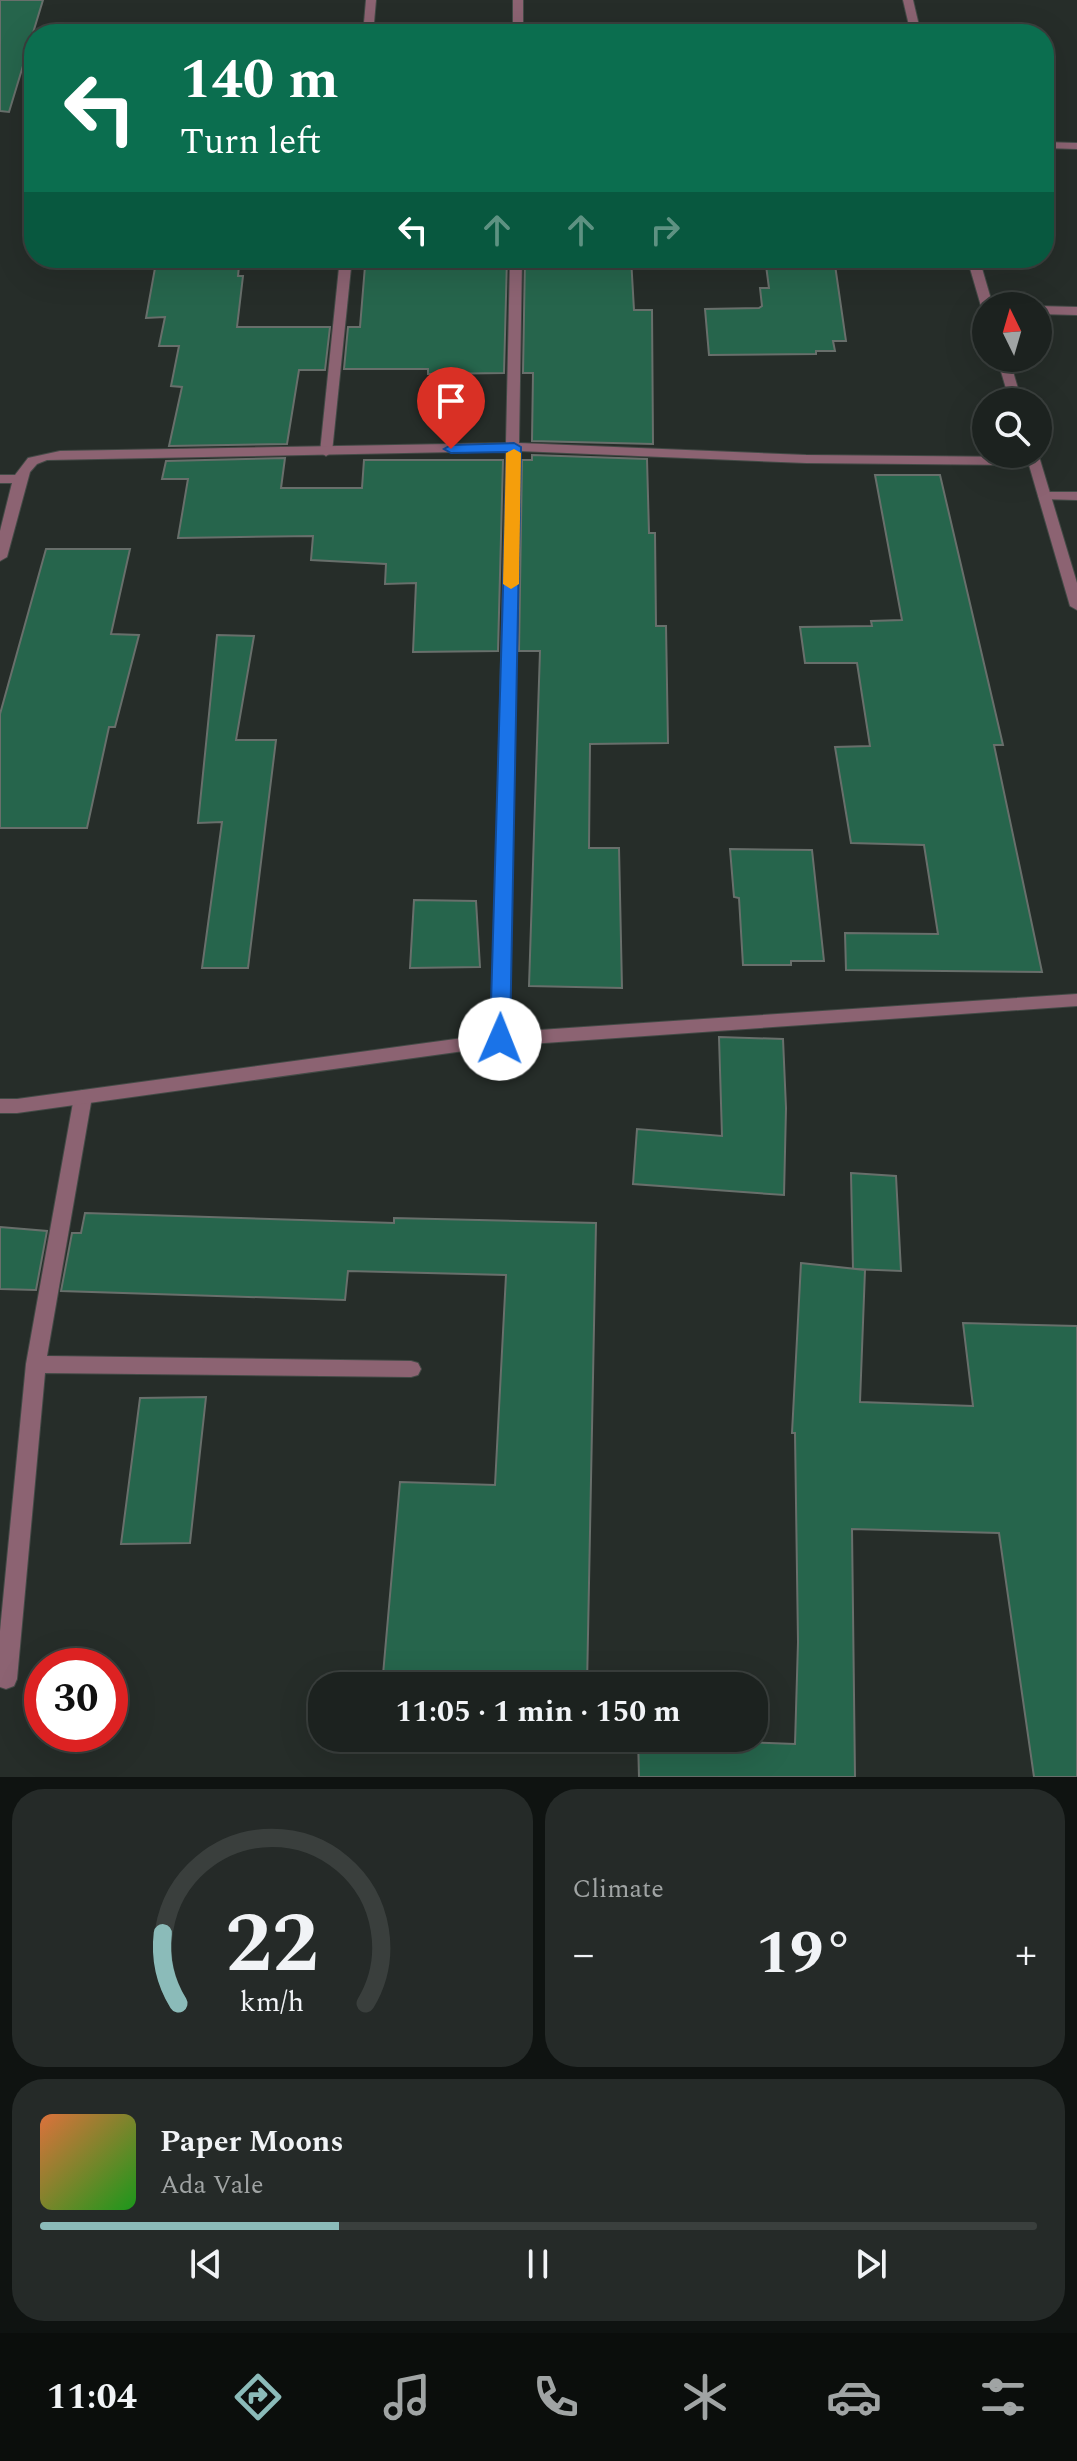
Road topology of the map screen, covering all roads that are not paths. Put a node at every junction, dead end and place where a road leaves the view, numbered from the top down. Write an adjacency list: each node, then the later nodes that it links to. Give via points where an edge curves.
1 (371, 0): 4 (street)
2 (518, 0): 5 (street)
3 (908, 0): 6 (street)
4 (369, 24)
5 (518, 24)
6 (914, 24)
7 (1054, 145): 8 (street)
8 (1077, 146)
9 (345, 268): 16 (street)
10 (516, 268): 15 (street)
11 (976, 268): 12 (street)
12 (983, 292)
13 (1052, 310): 14 (street)
14 (1077, 311)
15 (514, 447): 16 (street); 17 (street, via 806,459); 26 (street)
16 (326, 452): 20 (street, via 47,455 27,464)
17 (972, 458)
18 (1036, 468): 21 (street)
19 (0, 479): 20 (street)
20 (20, 479): 23 (street)
21 (1045, 496): 22 (street); 24 (street)
22 (1077, 496)
23 (0, 557)
24 (1077, 606)
25 (1077, 1000): 26 (street)
26 (500, 1039): 27 (street)
27 (83, 1097): 28 (street); 29 (street)
28 (0, 1106)
29 (36, 1364): 30 (street); 31 (street)
30 (411, 1369)
31 (6, 1679)

